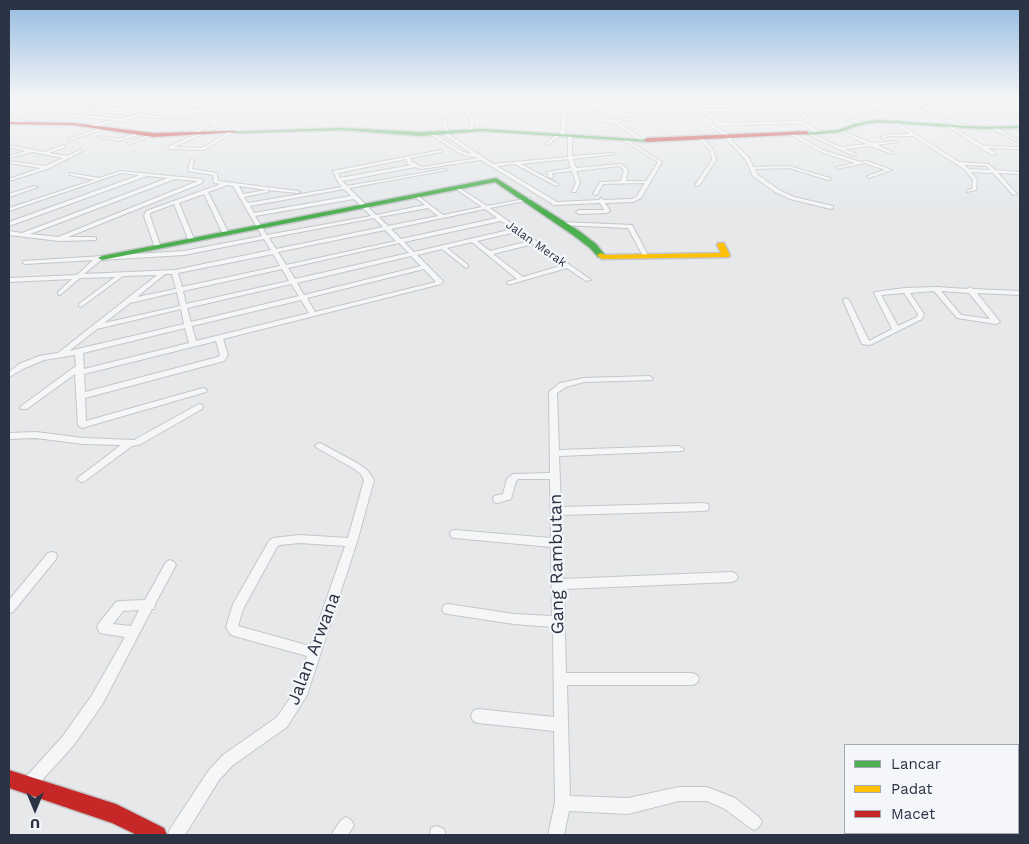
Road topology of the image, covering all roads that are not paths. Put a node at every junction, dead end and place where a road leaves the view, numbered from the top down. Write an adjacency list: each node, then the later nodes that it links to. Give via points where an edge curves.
1 (88, 135): 21 (street)
2 (152, 135): 29 (street)
3 (193, 135): 4 (street, via 170,148 203,150)
4 (226, 135)
5 (434, 135): 45 (street, via 462,154)
6 (450, 135): 45 (street)
7 (553, 135): 18 (street)
8 (635, 135): 24 (street)
9 (725, 135): 19 (street)
10 (770, 135): 19 (street)
11 (794, 135): 51 (street, via 822,151)
12 (816, 135): 33 (street)
13 (851, 135): 28 (street)
14 (887, 135): 20 (street)
15 (913, 135): 52 (street)
16 (965, 135): 32 (street)
17 (1008, 135): 26 (street)
18 (563, 136): 22 (street); 27 (street); 46 (street)
19 (729, 138): 23 (street); 59 (street)
20 (882, 138)
21 (70, 139)
22 (624, 139): 24 (street); 78 (street, via 660,162)
23 (701, 139): 24 (street); 82 (street, via 712,150 714,160)
24 (641, 140)
25 (896, 142): 28 (street)
26 (1020, 142)
27 (547, 144)
28 (873, 144): 33 (street); 39 (street)
29 (123, 145)
30 (9, 146): 35 (street)
31 (64, 146): 38 (street)
32 (985, 147): 34 (street); 41 (street)
33 (839, 148): 42 (street)
34 (1020, 148)
35 (30, 151): 38 (street); 43 (street)
36 (80, 151): 44 (street)
37 (440, 152): 47 (street)
38 (44, 153): 44 (street)
39 (892, 153)
40 (613, 154): 46 (street)
41 (994, 154)
42 (854, 155)
43 (9, 157)
44 (65, 157): 58 (street)
45 (480, 158): 54 (street); 55 (street)
46 (570, 158): 50 (street, via 538,157); 62 (street)
47 (408, 159): 56 (street); 76 (street, via 336,171)
48 (9, 162): 53 (street)
49 (192, 162): 79 (street, via 190,170 209,171 215,174 215,181)
50 (516, 162): 55 (street); 81 (street)
51 (859, 163): 60 (street); 72 (street, via 890,170)
52 (960, 163): 63 (street); 64 (street, via 988,165)
53 (22, 164): 57 (street); 58 (street)
54 (438, 165): 56 (street); 61 (street)
55 (494, 165): 70 (street)
56 (414, 166): 76 (street)
57 (9, 168)
58 (46, 168): 75 (street)
59 (754, 168): 74 (street, via 789,167); 103 (street, via 756,175 781,194)
60 (839, 168)
61 (445, 170): 68 (street); 84 (street)
62 (573, 170): 71 (street, via 549,172); 77 (street, via 623,166 626,170); 88 (street, via 578,182)
63 (968, 170): 64 (street); 89 (street, via 975,180 974,190)
64 (995, 172): 65 (street); 92 (street)
65 (1020, 173)
66 (72, 174): 73 (street)
67 (145, 175): 69 (street); 73 (street, via 121,172); 111 (street)
68 (452, 175)
69 (178, 176): 118 (street); 120 (street, via 201,180)
70 (499, 176): 85 (street); 97 (street); 98 (street, via 554,204)
71 (551, 177)
72 (869, 177)
73 (97, 179): 105 (street)
74 (828, 179)
75 (9, 180)
76 (339, 180): 84 (street)
77 (623, 182): 78 (street); 91 (street, via 602,184)
78 (648, 182): 98 (street, via 636,199)
79 (226, 184): 80 (street); 87 (street)
80 (235, 184): 86 (street); 94 (street)
81 (556, 185)
82 (697, 185)
83 (36, 186): 93 (street)
84 (346, 188): 90 (street); 95 (street)
85 (458, 188): 96 (street); 104 (street, Jalan Merak)
86 (273, 190): 90 (street); 94 (street)
87 (205, 191): 99 (street); 116 (street)
88 (574, 191)
89 (969, 191)
90 (311, 194): 100 (street)
91 (595, 194)
92 (1015, 194)
93 (9, 196)
94 (241, 196): 100 (street)
95 (354, 196): 101 (street); 107 (street)
96 (417, 196): 101 (street); 102 (street)
97 (528, 199): 104 (street); 112 (street)
98 (601, 200): 106 (street, via 606,211)
99 (176, 202): 122 (street); 126 (street, via 146,214)
100 (246, 205): 107 (street)
101 (364, 206): 108 (street); 113 (street)
102 (429, 206): 108 (street); 109 (street)
103 (830, 207)
104 (485, 208): 109 (street); 110 (street, Jalan Merak)
105 (9, 210)
106 (579, 212)
107 (252, 215): 113 (street)
108 (374, 216): 114 (street); 119 (street)
109 (442, 216): 114 (street)
110 (502, 219): 115 (street, Jalan Merak); 124 (street)
111 (9, 224)
112 (562, 224): 132 (street, via 593,246 602,257); 132 (street, via 630,226)
113 (259, 226): 116 (street); 119 (street)
114 (387, 228): 124 (street); 129 (street)
115 (517, 230): 123 (street); 125 (street, Jalan Merak)
116 (225, 232): 122 (street)
117 (9, 233): 118 (street)
118 (22, 235): 120 (street)
119 (266, 238): 129 (street); 133 (street, via 184,253)
120 (59, 239): 121 (street)
121 (94, 239)
122 (191, 239): 126 (street)
123 (474, 241): 128 (street); 130 (street)
124 (400, 242): 131 (street); 137 (street)
125 (533, 242): 130 (street); 136 (street, Jalan Merak)
126 (157, 245): 133 (street)
127 (721, 245): 132 (street, via 726,255)
128 (444, 247): 131 (street); 135 (street)
129 (274, 252): 137 (street); 140 (street)
130 (489, 253): 143 (street)
131 (412, 254): 138 (street); 146 (street)
132 (646, 257)
133 (100, 258): 134 (street); 142 (street)
134 (25, 262)
135 (466, 266)
136 (567, 266): 143 (street); 145 (street, Jalan Merak)
137 (284, 267): 146 (street); 150 (street)
138 (425, 267): 154 (street); 159 (street, via 440,282)
139 (164, 272): 140 (street); 141 (street); 156 (street)
140 (175, 272): 150 (street)
141 (121, 274): 142 (street); 157 (street)
142 (82, 275): 144 (street); 152 (street)
143 (520, 278): 147 (street)
144 (9, 280)
145 (588, 280)
146 (293, 281): 154 (street); 158 (street)
147 (509, 282)
148 (936, 289): 149 (street); 149 (street, via 959,317 996,322); 151 (street)
149 (970, 289): 153 (street)
150 (178, 290): 156 (street); 158 (street)
151 (905, 290): 162 (street, via 921,316); 162 (street, via 877,293)
152 (60, 293)
153 (1020, 293)
154 (302, 297): 159 (street); 160 (street)
155 (846, 300): 162 (street, via 868,343)
156 (128, 301): 161 (street)
157 (81, 305)
158 (183, 306): 160 (street); 161 (street)
159 (313, 314): 163 (street)
160 (188, 324): 164 (street); 165 (street)
161 (96, 327): 166 (street)
162 (896, 329)
163 (219, 338): 164 (street); 171 (street, via 224,355 221,359)
164 (194, 344): 167 (street)
165 (79, 352): 166 (street); 167 (street)
166 (61, 355): 168 (street, via 31,361)
167 (78, 371): 171 (street); 172 (street)
168 (9, 375)
169 (649, 378): 178 (street, Gang Rambutan, via 584,380 556,388 553,392)
170 (203, 390): 171 (street, via 82,425)
171 (80, 396)
172 (24, 406)
173 (199, 406): 175 (street, via 144,440)
174 (9, 436): 175 (street, via 36,435)
175 (130, 443): 180 (street)
176 (320, 446): 185 (street, Jalan Arwana, via 354,465 369,480)
177 (679, 449): 178 (street)
178 (554, 453): 179 (street, Gang Rambutan)
179 (555, 476): 181 (street, via 516,476 507,496); 183 (street, Gang Rambutan)
180 (82, 479)
181 (498, 499)
182 (704, 507): 183 (street)
183 (556, 511): 186 (street, Gang Rambutan)
184 (455, 534): 186 (street)
185 (352, 542): 196 (street, Jalan Arwana); 196 (street, via 277,541 272,544 237,608 234,630)
186 (556, 543): 190 (street, Gang Rambutan)
187 (52, 556): 192 (street)
188 (170, 565): 191 (street)
189 (732, 577): 190 (street)
190 (558, 584): 194 (street, Gang Rambutan)
191 (150, 605): 195 (street); 195 (street, via 120,606 103,627)
192 (9, 608)
193 (448, 609): 194 (street)
194 (558, 622): 198 (street, Gang Rambutan)
195 (136, 632): 202 (street, via 97,700 68,741)
196 (315, 653): 206 (street, Jalan Arwana, via 300,695 282,722 228,760 214,775)
197 (692, 679): 198 (street)
198 (560, 680): 200 (street, Gang Rambutan)
199 (478, 716): 200 (street)
200 (561, 725): 203 (street, Gang Rambutan)
201 (9, 779): 202 (street)
202 (28, 785): 205 (street, via 116,814)
203 (563, 803): 204 (street, via 628,806 678,794 707,794 730,803); 207 (street, Gang Rambutan)
204 (754, 822)
205 (157, 835)
206 (176, 835)
207 (556, 835)

